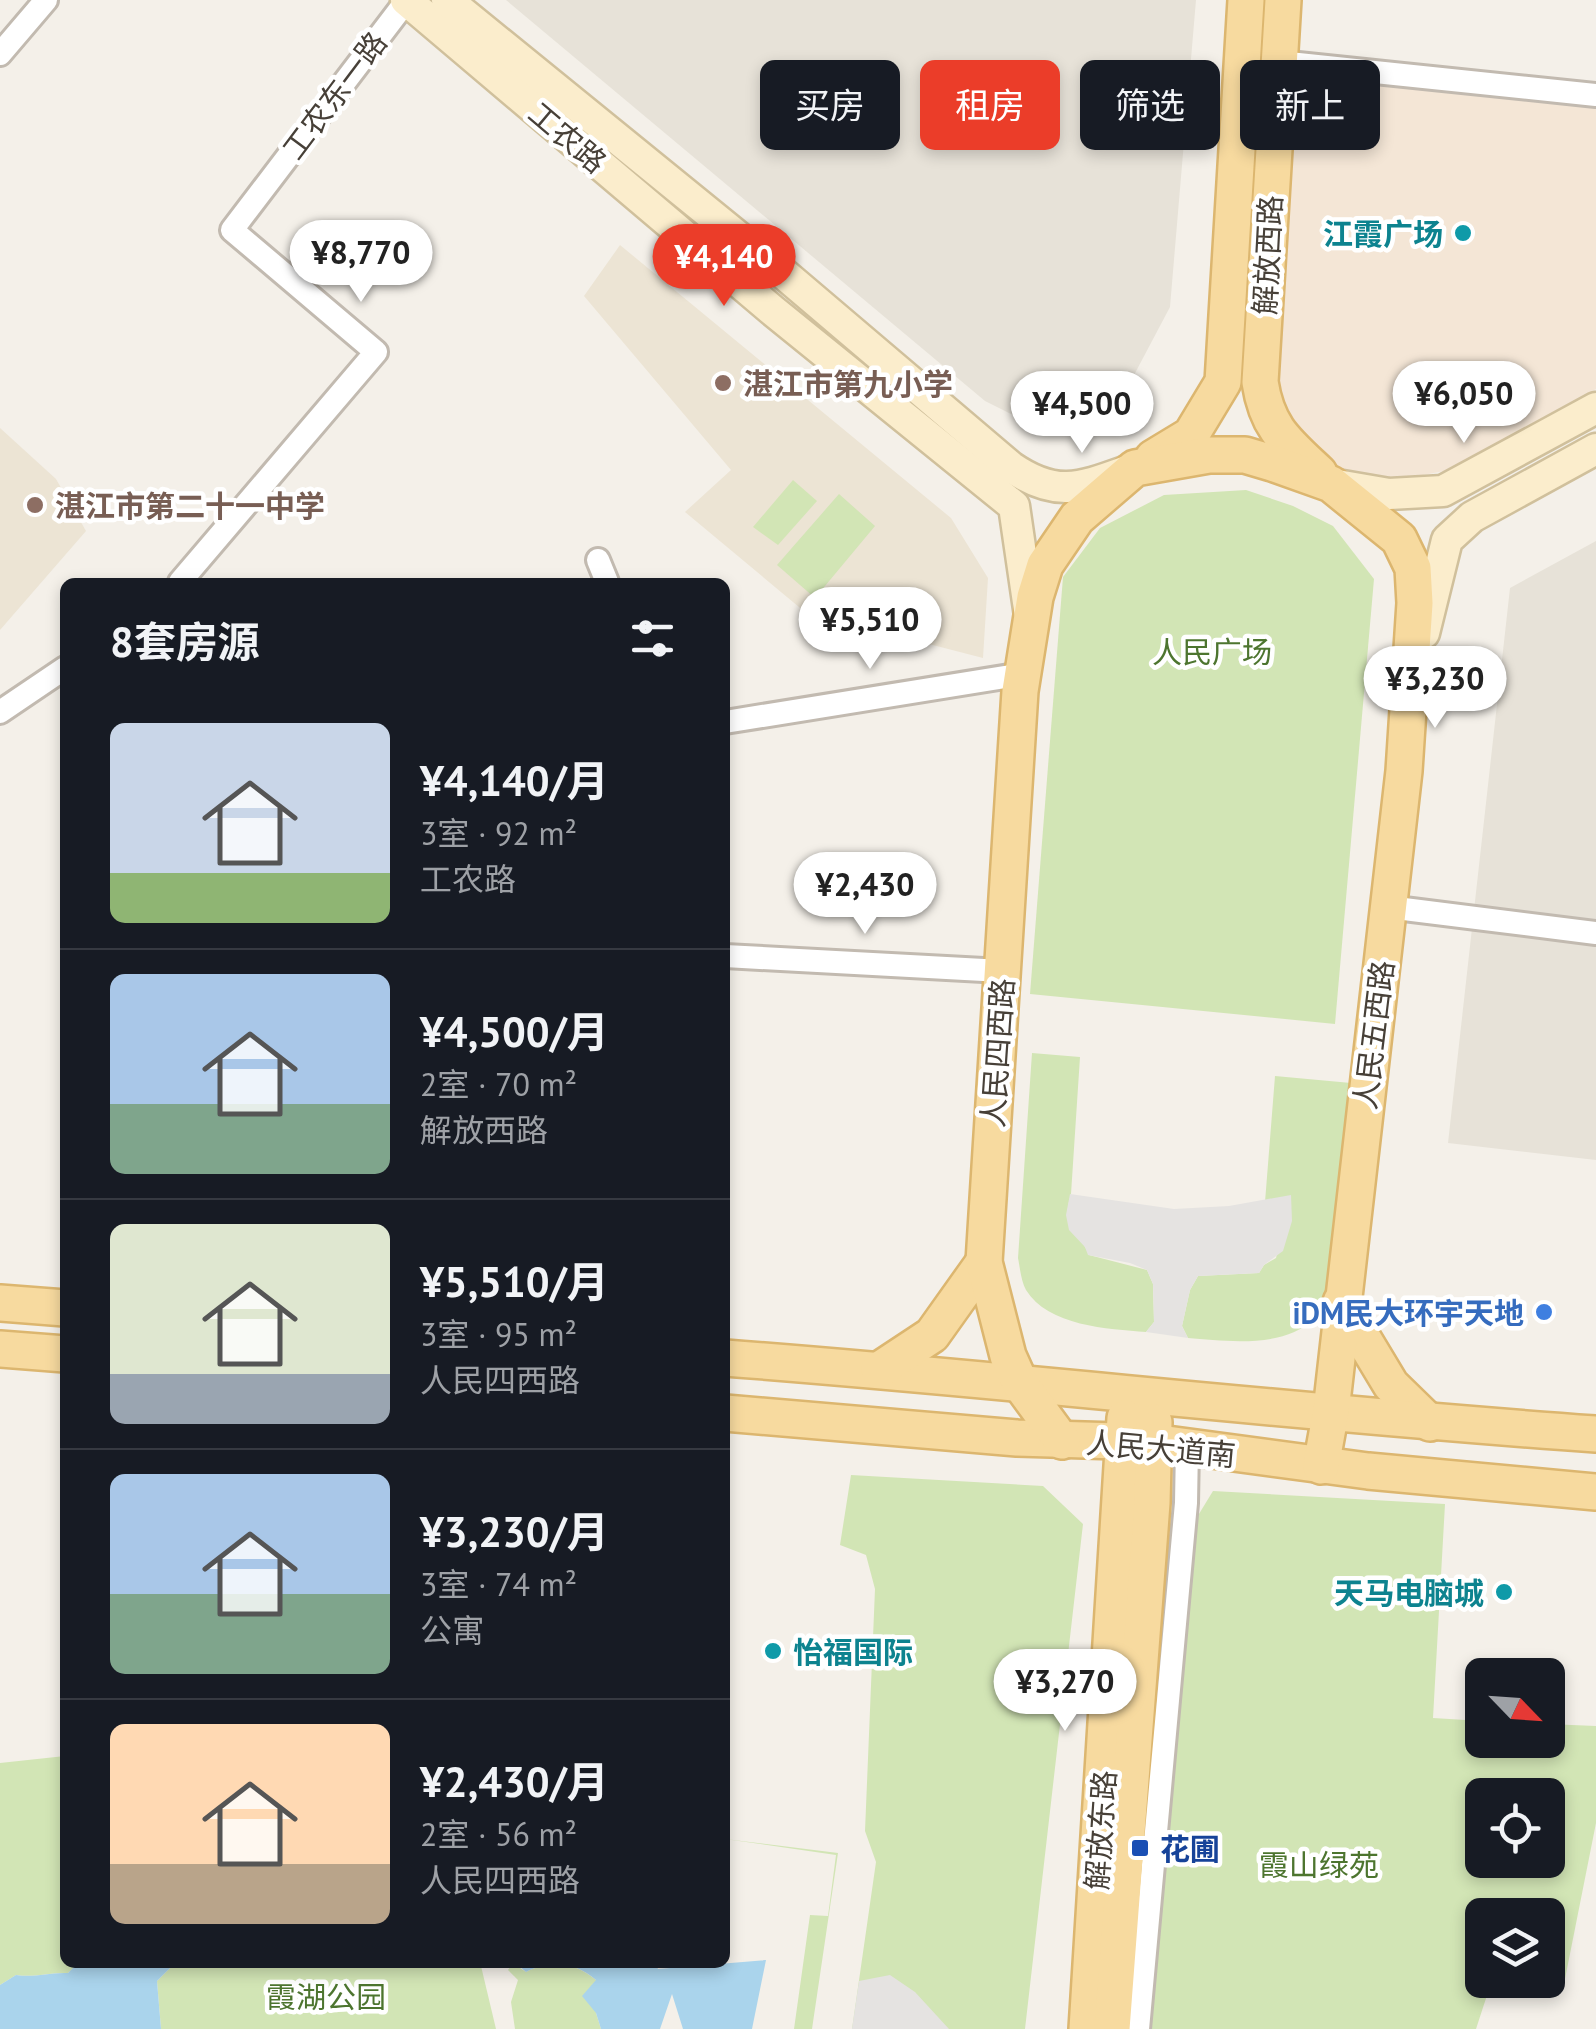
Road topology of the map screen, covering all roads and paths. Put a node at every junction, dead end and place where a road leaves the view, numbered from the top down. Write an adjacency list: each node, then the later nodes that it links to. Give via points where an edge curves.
1 (46, 0): 6 (street)
2 (407, 0): 16 (street, 工农东一路, via 232,230 376,352); 18 (street, 工农路, via 1014,506)
3 (447, 0): 13 (street, 工农路, via 1032,481 1077,489)
4 (1246, 0): 13 (main road, 解放西路, via 1223,382 1191,435)
5 (1283, 0): 7 (main road, 解放西路)
6 (0, 54)
7 (1279, 60)
8 (1380, 73): 9 (street)
9 (1596, 95)
10 (1274, 150): 14 (main road, 解放西路, via 1264,407 1276,432)
11 (1596, 408): 14 (street, via 1443,491 1389,494)
12 (1596, 448): 20 (street, via 1472,516 1447,540)
13 (1135, 468): 14 (main road, via 1245,455); 18 (main road, 解放西路, via 1077,518 1045,566)
14 (1330, 484): 23 (main road, 人民五西路, via 1399,539 1413,568)
15 (598, 560): 17 (street)
16 (183, 578)
17 (605, 578)
18 (1026, 646): 22 (street); 27 (main road, 人民四西路)
19 (60, 671): 21 (street)
20 (1414, 685): 23 (street)
21 (0, 712)
22 (730, 721)
23 (1404, 770): 24 (main road, 人民五西路)
24 (1388, 908): 25 (street); 29 (main road, 人民五西路)
25 (1596, 933)
26 (730, 956): 27 (street)
27 (1002, 971): 28 (main road, 人民四西路)
28 (984, 1262): 35 (main road, via 932,1334); 36 (main road, 人民四西路)
29 (1341, 1302): 38 (main road, 人民五西路); 40 (main road, via 1390,1386)
30 (0, 1303): 31 (main road)
31 (60, 1308)
32 (0, 1348): 33 (main road)
33 (60, 1354)
34 (730, 1358): 35 (main road, 人民大道南)
35 (879, 1370): 36 (main road, 人民大道南)
36 (1021, 1385): 37 (main road, 人民大道南); 42 (main road, 人民四西路)
37 (1142, 1393): 38 (main road, 人民大道南); 43 (main road, 解放东路)
38 (1330, 1411): 40 (main road, 人民大道南); 45 (main road, 人民五西路)
39 (730, 1412): 42 (main road, 人民大道南)
40 (1430, 1423): 41 (main road, 人民大道南)
41 (1596, 1434)
42 (1062, 1441): 43 (main road, 人民大道南)
43 (1128, 1441): 44 (main road, 人民大道南); 47 (street, via 1106,1504); 48 (main road, 解放东路); 49 (main road, 解放东路, via 1152,1504)
44 (1187, 1447): 45 (main road, 人民大道南); 50 (street)
45 (1321, 1466): 46 (main road, 人民大道南)
46 (1596, 1492)
47 (1072, 2029)
48 (1088, 2029)
49 (1112, 2029)
50 (1138, 2029)

